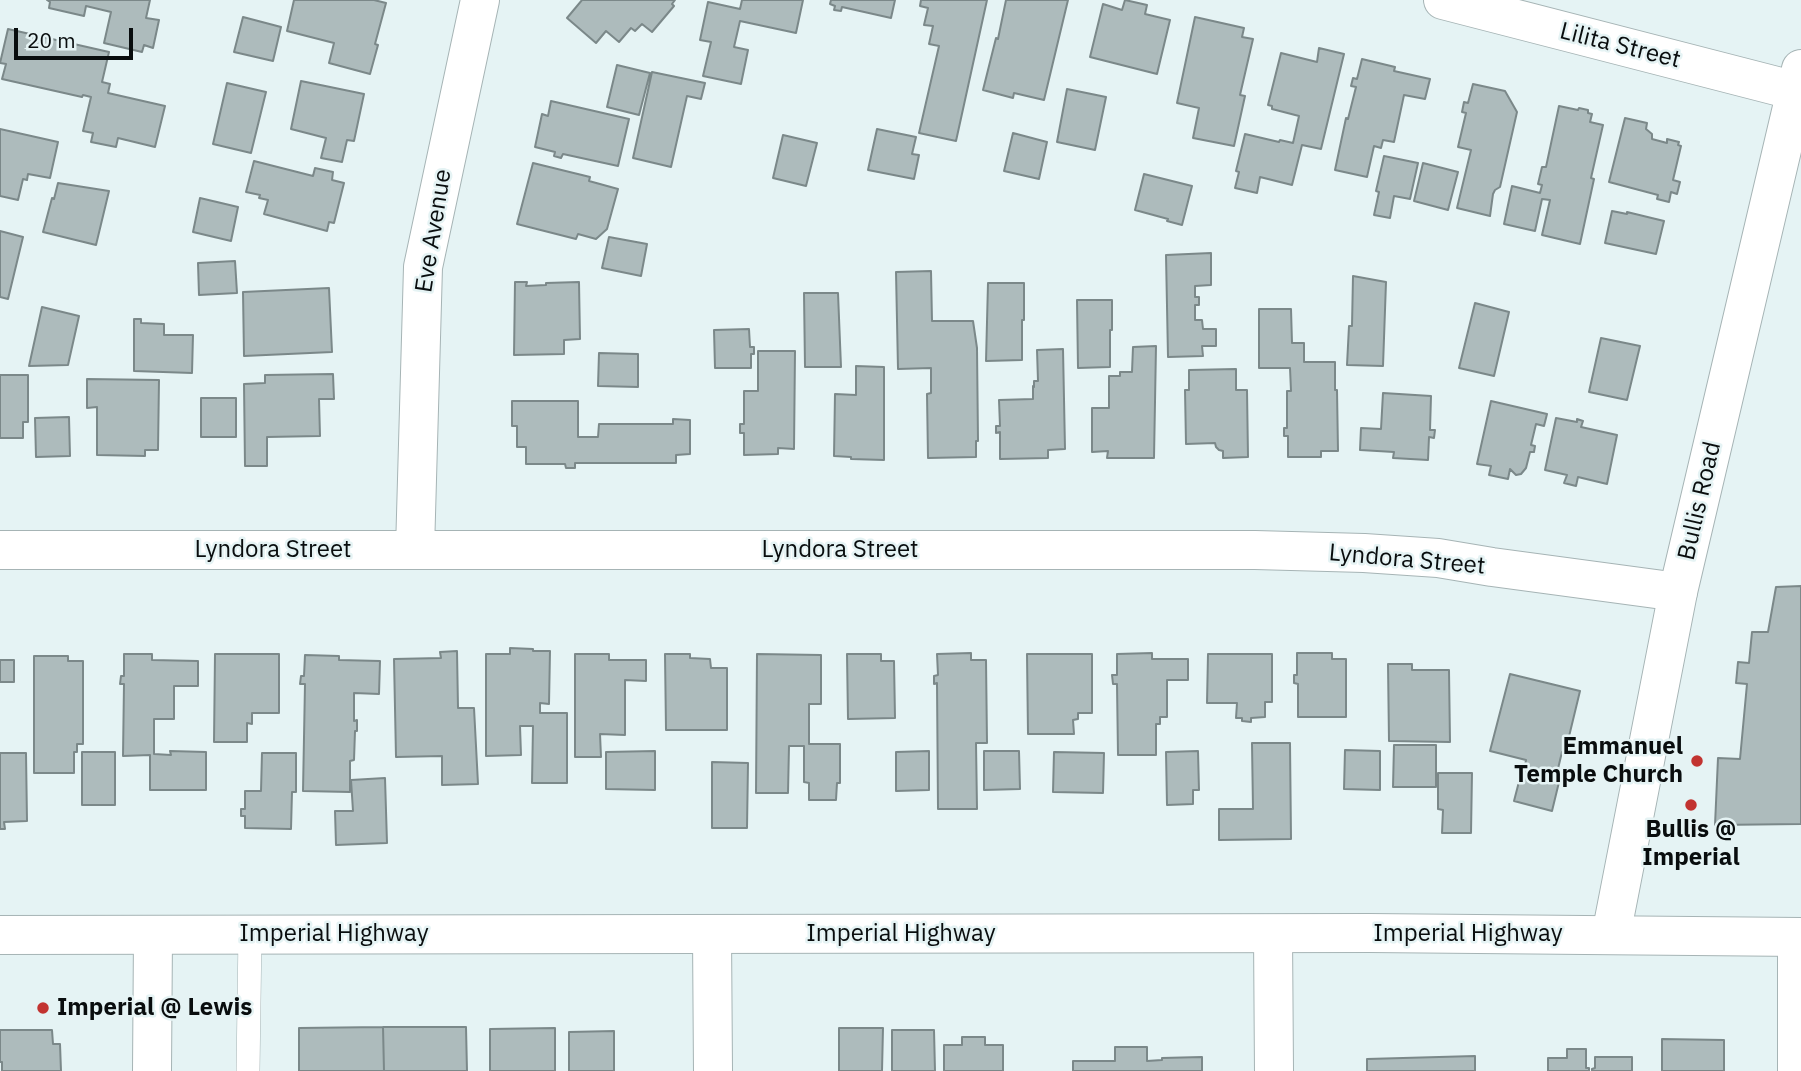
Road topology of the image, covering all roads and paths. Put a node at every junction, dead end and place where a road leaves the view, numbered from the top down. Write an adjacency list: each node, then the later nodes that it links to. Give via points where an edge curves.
1 (480, 0): 5 (street, Eve Avenue, via 423,267)
2 (1443, 0): 3 (street, Lilita Street)
3 (1799, 80): 6 (street, Bullis Road)
4 (0, 550): 5 (street, Lyndora Street)
5 (415, 550): 6 (street, Lyndora Street, via 1364,553 1438,558)
6 (1678, 592): 12 (street, Bullis Road)
7 (250, 934): 8 (street, Imperial Highway); 11 (street, Imperial Highway); 15 (lane)
8 (712, 934): 9 (street, Imperial Highway); 16 (street)
9 (1273, 934): 12 (street, Imperial Highway); 17 (street)
10 (0, 935): 11 (street, Imperial Highway)
11 (153, 935): 14 (street)
12 (1611, 935): 13 (street, Imperial Highway)
13 (1799, 937): 18 (street)
14 (152, 1071)
15 (248, 1071)
16 (713, 1071)
17 (1274, 1071)
18 (1797, 1071)

